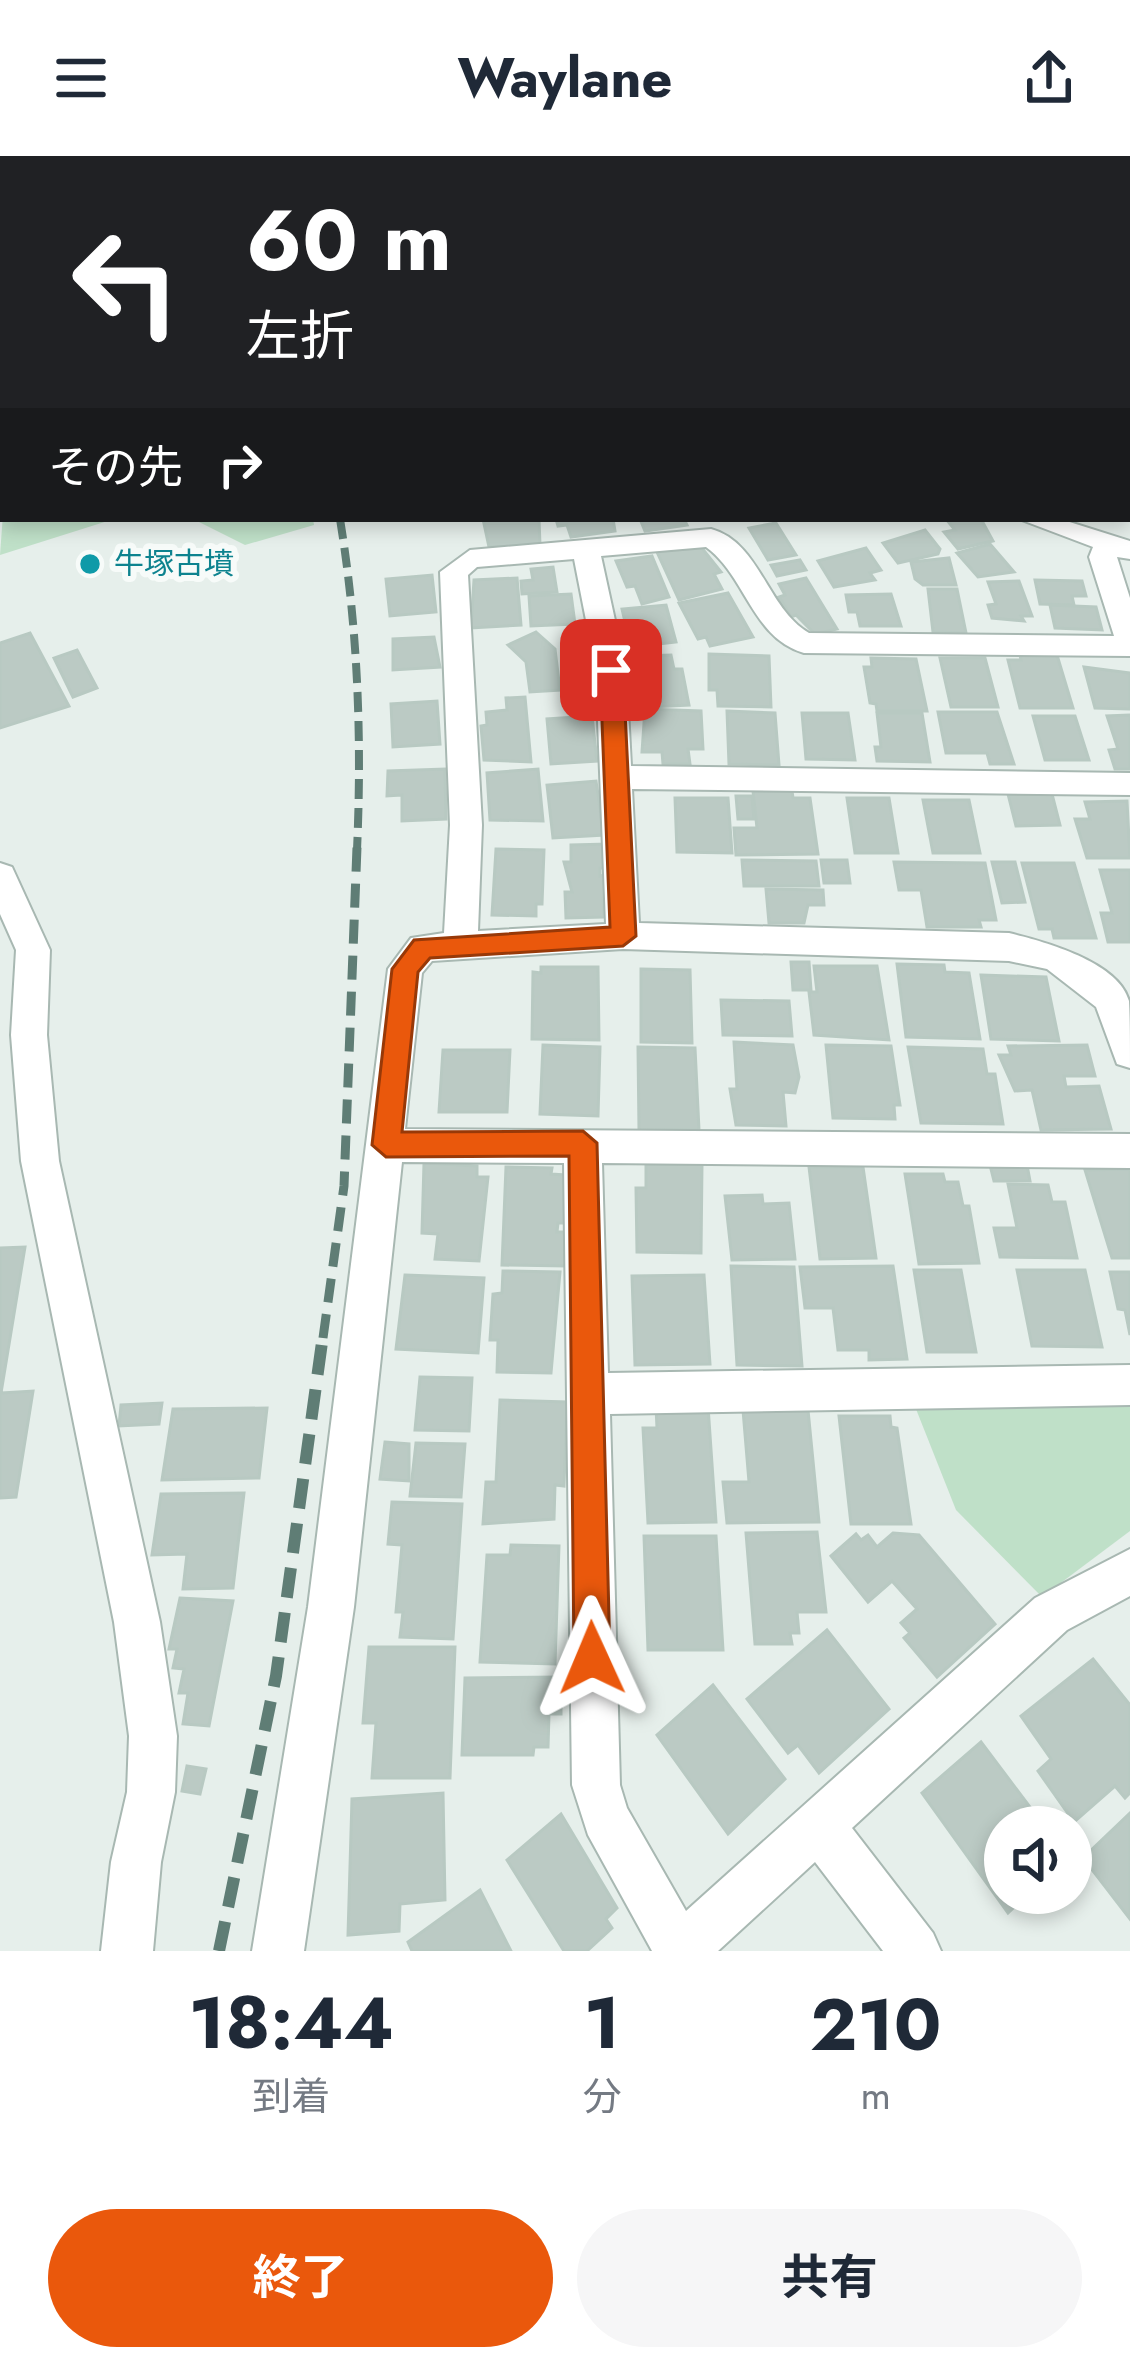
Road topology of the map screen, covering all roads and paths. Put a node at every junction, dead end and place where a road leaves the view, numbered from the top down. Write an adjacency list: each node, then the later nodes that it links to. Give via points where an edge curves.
1 (1041, 522): 3 (street)
2 (585, 548): 4 (street, via 711,538 740,564 776,626 804,643); 5 (street, via 611,670); 9 (street, via 470,559 454,572 466,825)
3 (1119, 548): 4 (street, via 1102,556)
4 (1130, 644)
5 (618, 777): 6 (street); 8 (street)
6 (1130, 784)
7 (0, 876): 18 (street, via 33,950 29,1035 40,1161 137,1622 153,1736)
8 (623, 936): 9 (street); 10 (street, via 1009,947 1057,958 1111,999)
9 (461, 942): 12 (street, via 423,948 405,969)
10 (1130, 1053)
11 (583, 1143): 12 (street); 13 (street); 15 (street)
12 (386, 1145): 19 (street, via 331,1606)
13 (1130, 1151)
14 (1130, 1385): 15 (street)
15 (589, 1394): 20 (street, via 596,1785 604,1818)
16 (1130, 1572): 17 (street, via 1051,1614)
17 (815, 1822): 20 (street); 21 (street)
18 (128, 1951)
19 (278, 1951)
20 (680, 1951)
21 (915, 1951)

